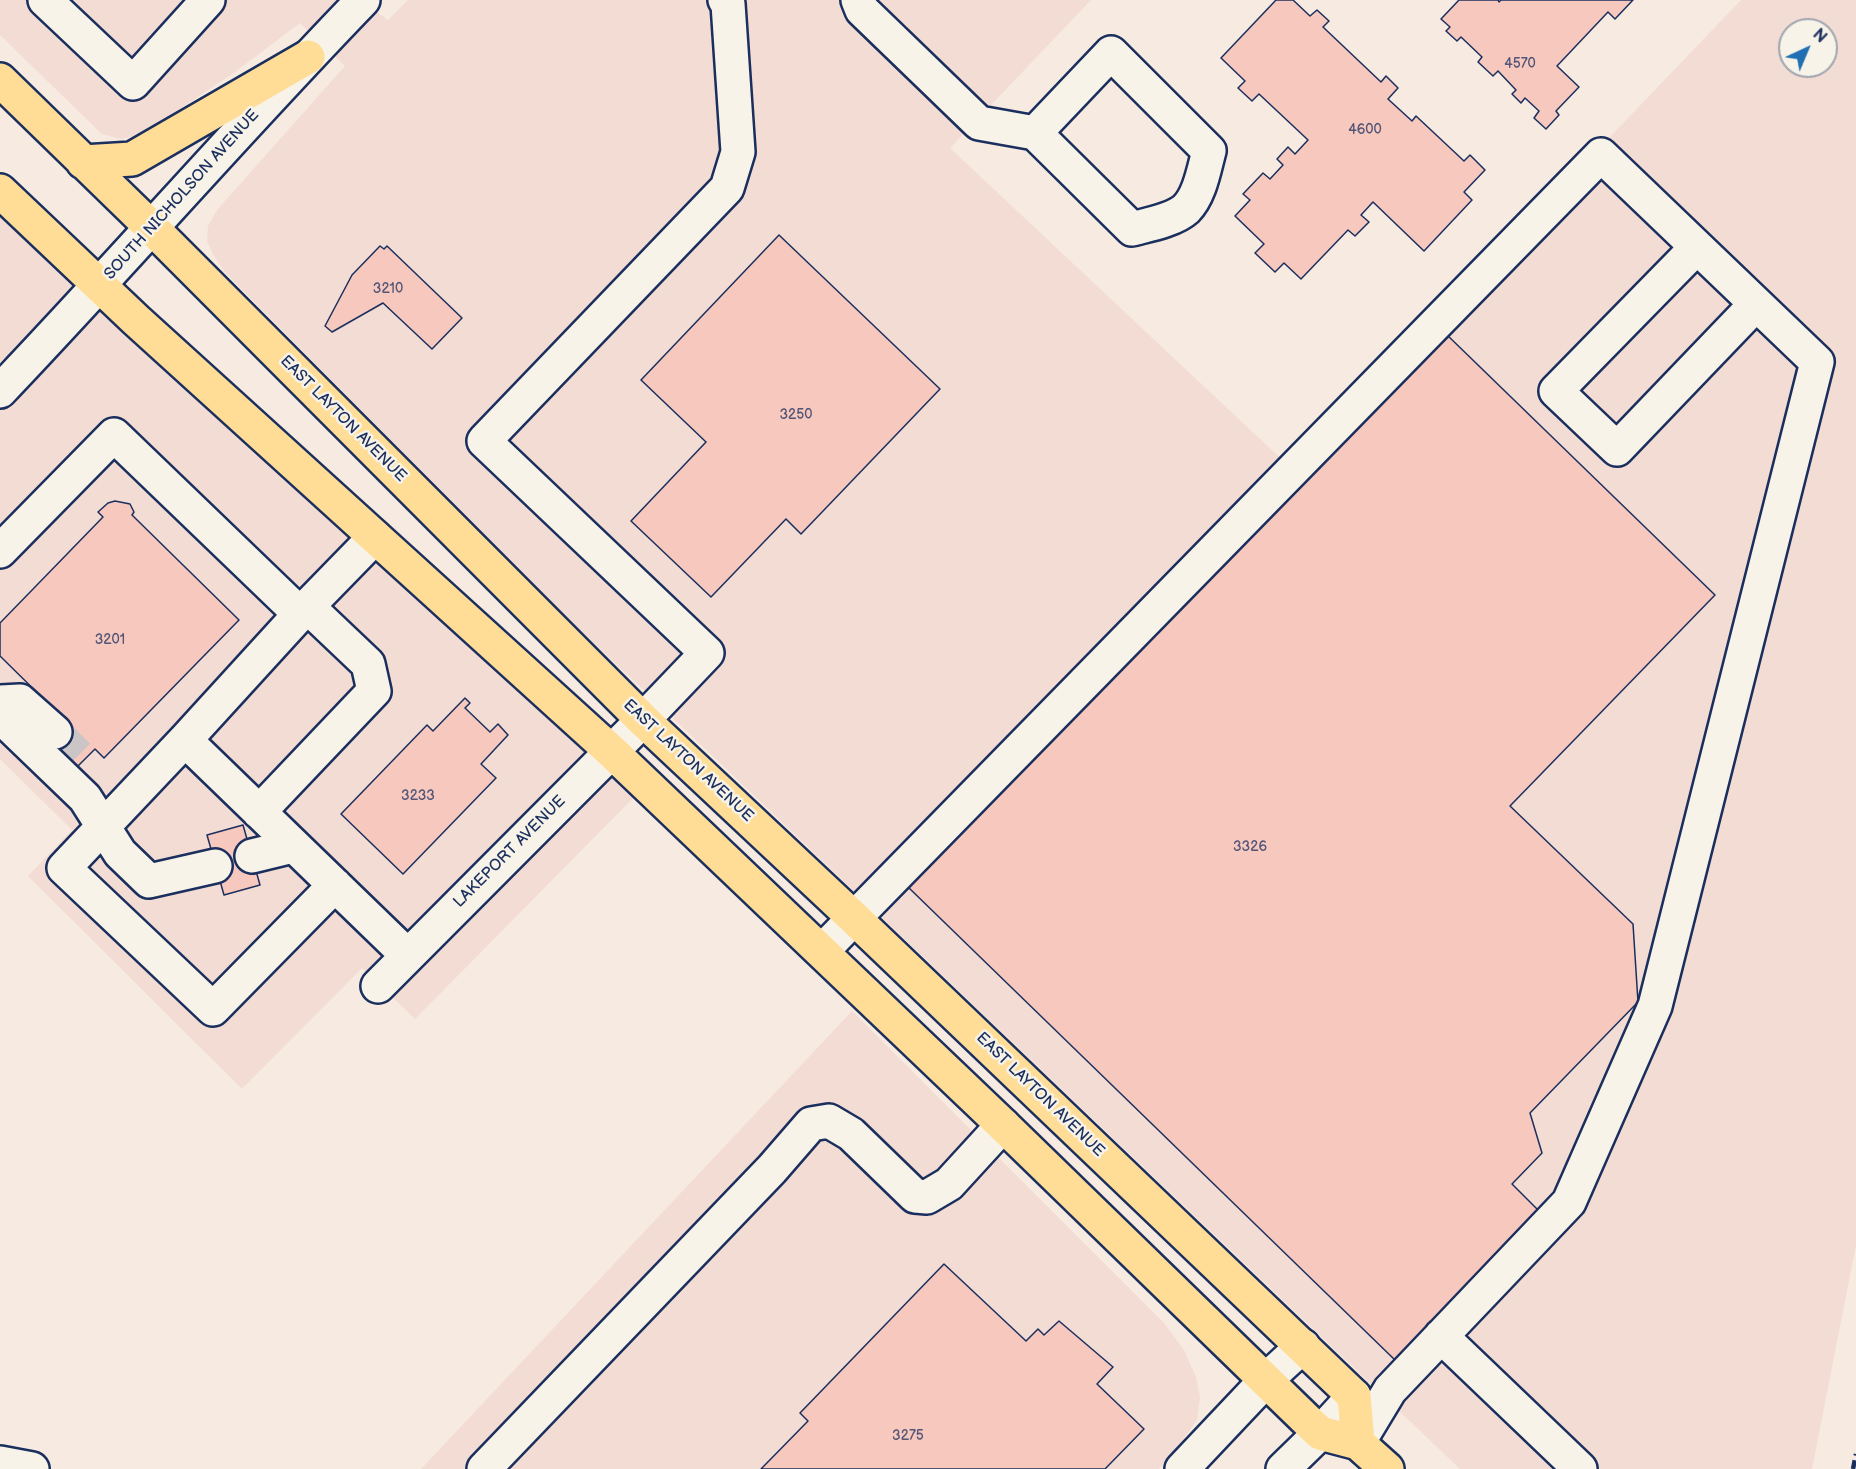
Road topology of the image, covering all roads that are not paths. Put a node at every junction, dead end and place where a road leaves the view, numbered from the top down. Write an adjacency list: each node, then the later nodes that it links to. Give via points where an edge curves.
1 (45, 0): 2 (street, via 133,83)
2 (208, 0)
3 (363, 0): 6 (street, SOUTH NICHOLSON AVENUE)
4 (725, 0): 21 (street, LAKEPORT AVENUE, via 738,152 727,188 484,441 706,653)
5 (858, 0): 8 (street, via 862,10 979,123)
6 (308, 57): 9 (main road, via 132,159); 11 (street, SOUTH NICHOLSON AVENUE)
7 (0, 80): 9 (main road, EAST LAYTON AVENUE)
8 (1035, 133): 8 (street, via 1111,53 1209,151 1201,184 1186,209 1161,222 1132,228)
9 (83, 162): 11 (main road, EAST LAYTON AVENUE)
10 (0, 191): 13 (main road)
11 (152, 228): 13 (street, SOUTH NICHOLSON AVENUE); 21 (main road, EAST LAYTON AVENUE)
12 (1697, 247): 14 (street); 14 (street, via 1556,391 1617,449); 32 (street, via 1601,155)
13 (99, 286): 15 (street, SOUTH NICHOLSON AVENUE); 16 (main road)
14 (1756, 304): 37 (street, via 1816,362 1655,1006 1569,1202)
15 (0, 391)
16 (375, 537): 18 (street); 24 (main road)
17 (0, 551): 18 (street, via 114,435)
18 (304, 610): 23 (street); 26 (street, via 368,664 374,691)
19 (0, 702): 22 (street, via 20,701)
20 (0, 716): 27 (street)
21 (643, 720): 24 (street, LAKEPORT AVENUE); 32 (main road, EAST LAYTON AVENUE)
22 (55, 732)
23 (185, 740): 26 (street); 27 (street)
24 (611, 751): 33 (main road); 34 (street, LAKEPORT AVENUE)
25 (84, 761): 27 (street)
26 (259, 812): 28 (street)
27 (95, 815): 30 (street, via 120,853 149,881); 31 (street, via 64,868 213,1009)
28 (293, 846): 29 (street); 31 (street)
29 (252, 856)
30 (215, 866)
31 (335, 885): 34 (street)
32 (854, 918): 33 (street); 38 (main road, EAST LAYTON AVENUE)
33 (822, 951): 36 (main road)
34 (408, 956): 35 (street, LAKEPORT AVENUE)
35 (378, 986)
36 (1003, 1125): 39 (main road); 45 (street, via 949,1184 927,1197 915,1196 851,1134 829,1121 811,1124)
37 (1441, 1336): 42 (street, via 1390,1390); 49 (street)
38 (1303, 1346): 39 (street); 40 (main road, EAST LAYTON AVENUE)
39 (1267, 1380): 41 (main road); 46 (street)
40 (1354, 1396): 41 (street); 42 (main road)
41 (1320, 1433): 42 (main road); 47 (street)
42 (1358, 1443): 48 (main road)
43 (0, 1463): 44 (street)
44 (32, 1469)
45 (484, 1469)
46 (1182, 1469)
47 (1283, 1469)
48 (1387, 1469)
49 (1580, 1469)

